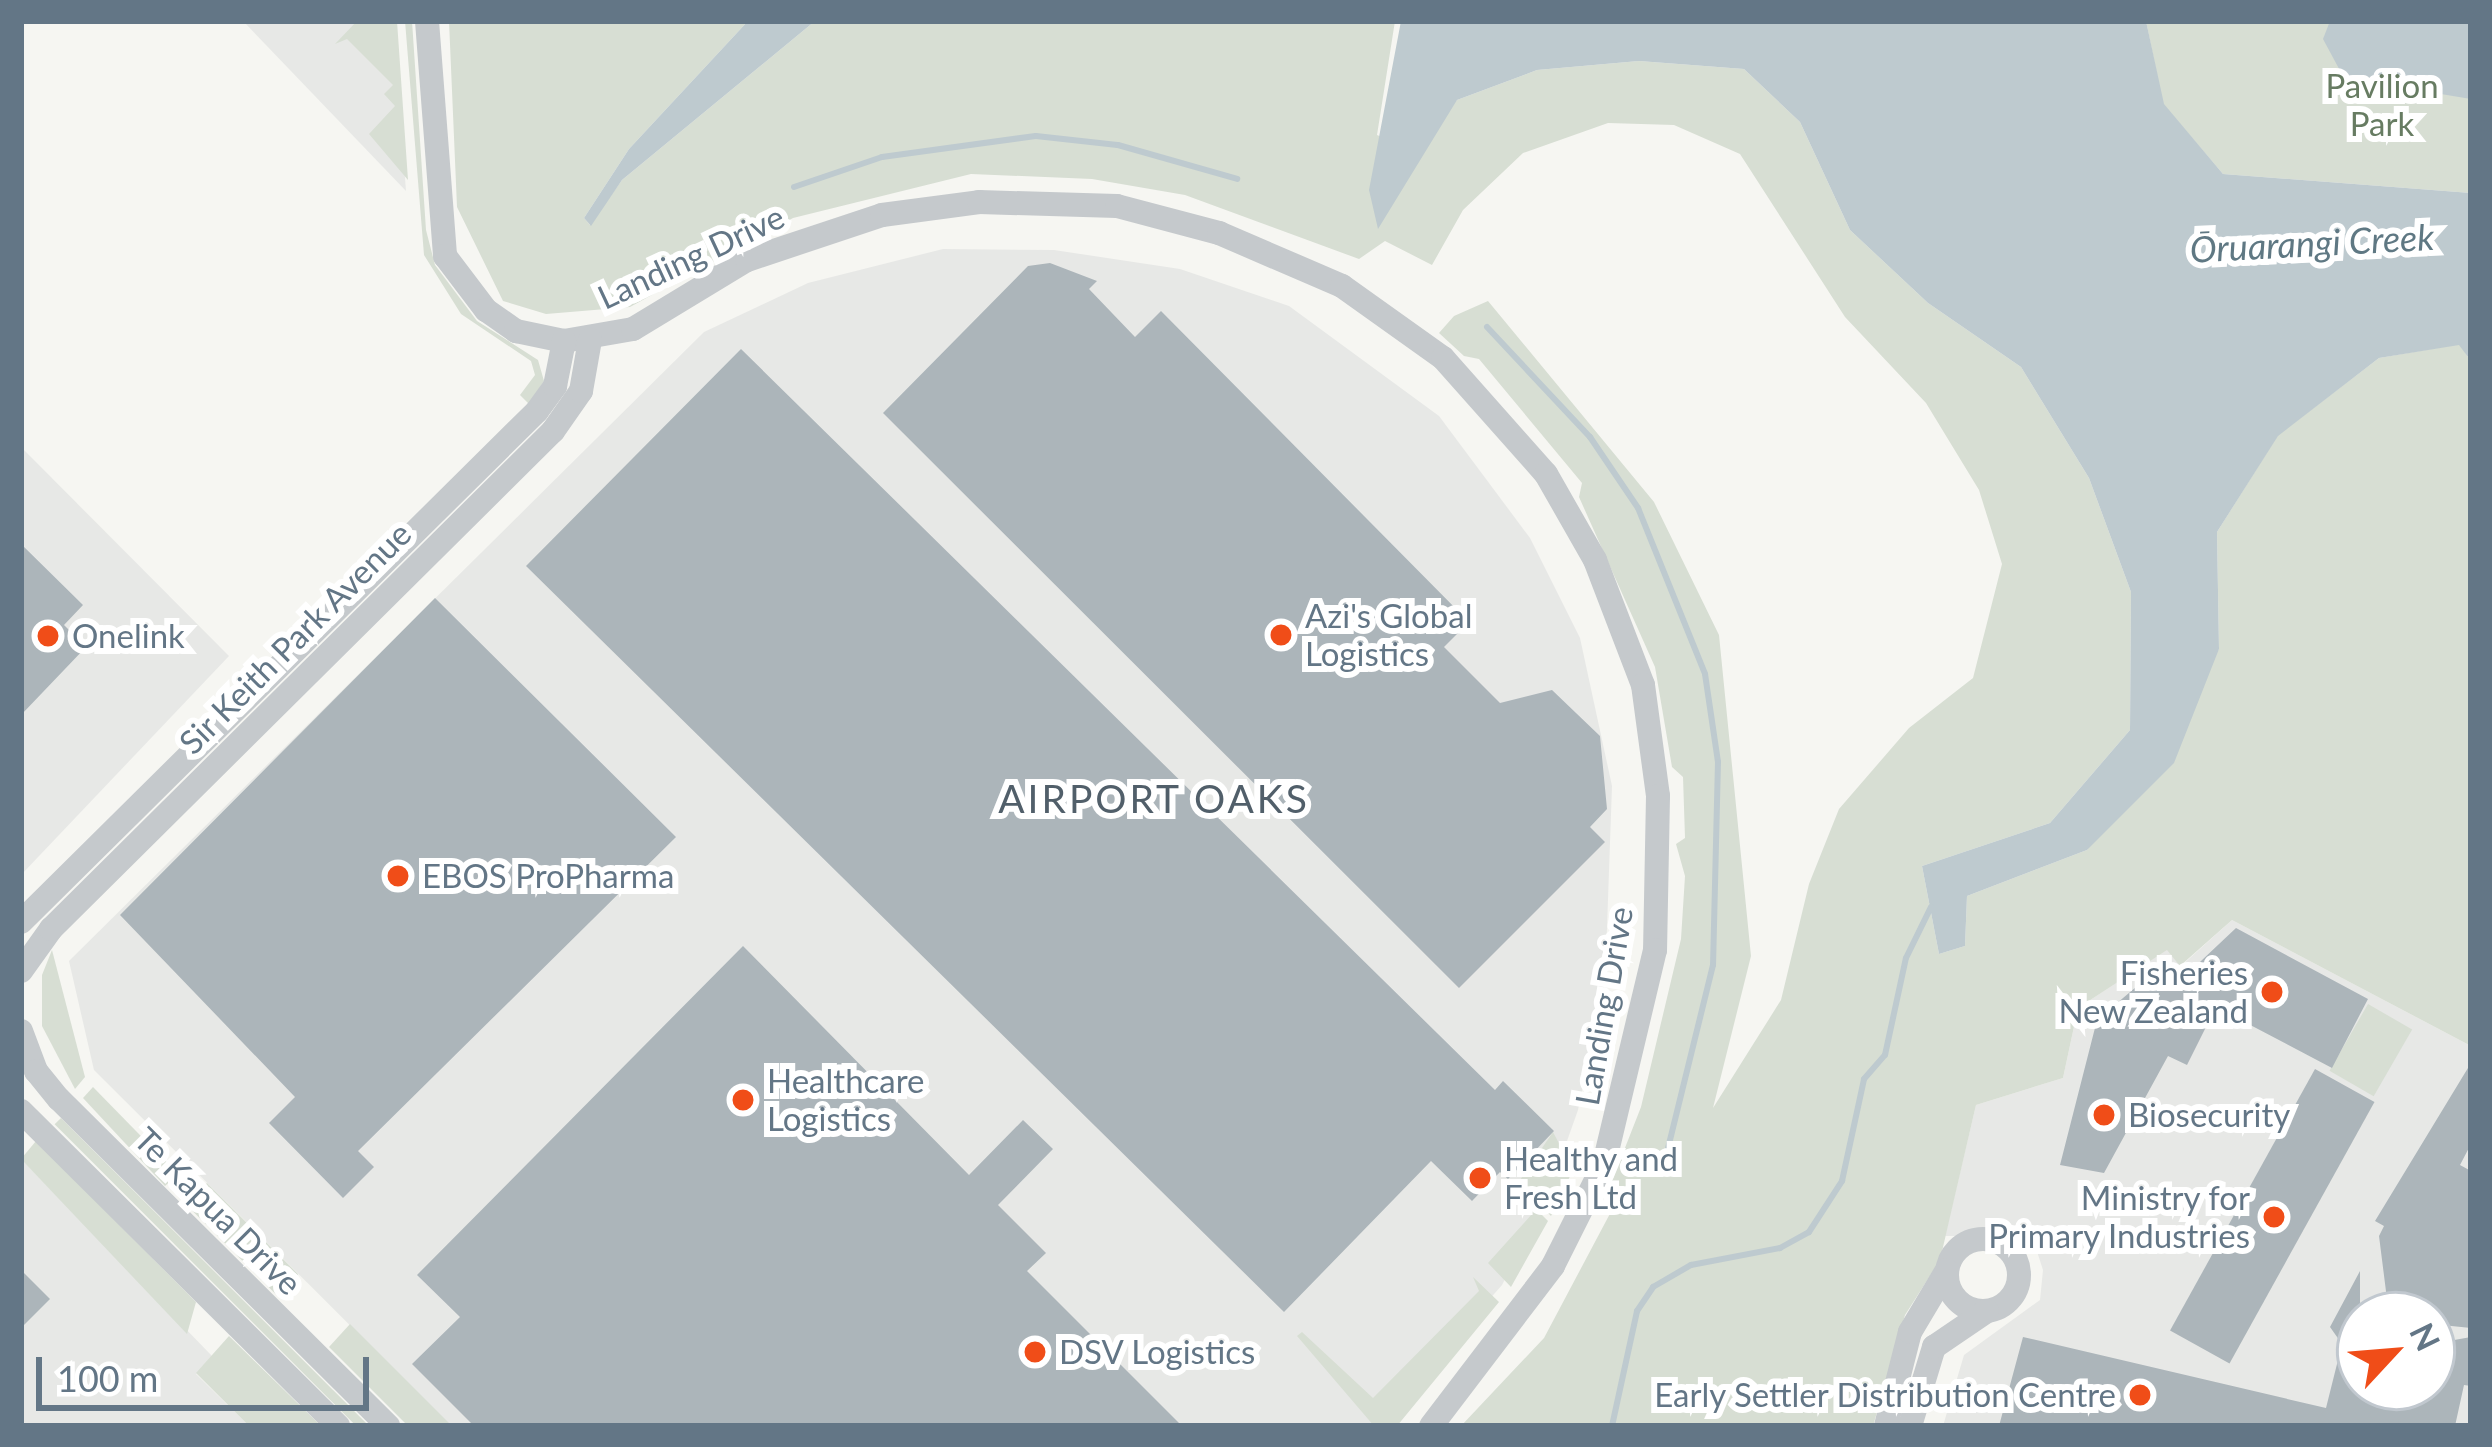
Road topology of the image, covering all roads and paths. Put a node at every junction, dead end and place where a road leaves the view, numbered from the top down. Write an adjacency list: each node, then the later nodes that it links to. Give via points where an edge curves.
1 (427, 21): 2 (street, via 445,256 500,321)
2 (577, 340): 3 (street, Sir Keith Park Avenue, via 537,411); 4 (street, Sir Keith Park Avenue, via 581,391 553,431 83,896); 11 (street, Landing Drive, via 633,328 747,260 882,215 979,202 1117,206 1219,232 1342,286 1443,358 1546,474 1601,572 1643,685 1658,796 1655,950 1604,1164 1553,1266)
3 (21, 922)
4 (21, 971)
5 (21, 1031): 10 (street, Te Kapua Drive, via 36,1071 59,1099)
6 (21, 1111): 9 (street, Te Kapua Drive)
7 (1947, 1270): 8 (street, via 1957,1300); 8 (street, via 1969,1241 2010,1249 2020,1269 2016,1292); 12 (street, via 1910,1332)
8 (1987, 1312): 13 (street, via 1934,1347)
9 (338, 1426)
10 (388, 1426)
11 (1431, 1426)
12 (1886, 1426)
13 (1910, 1426)

